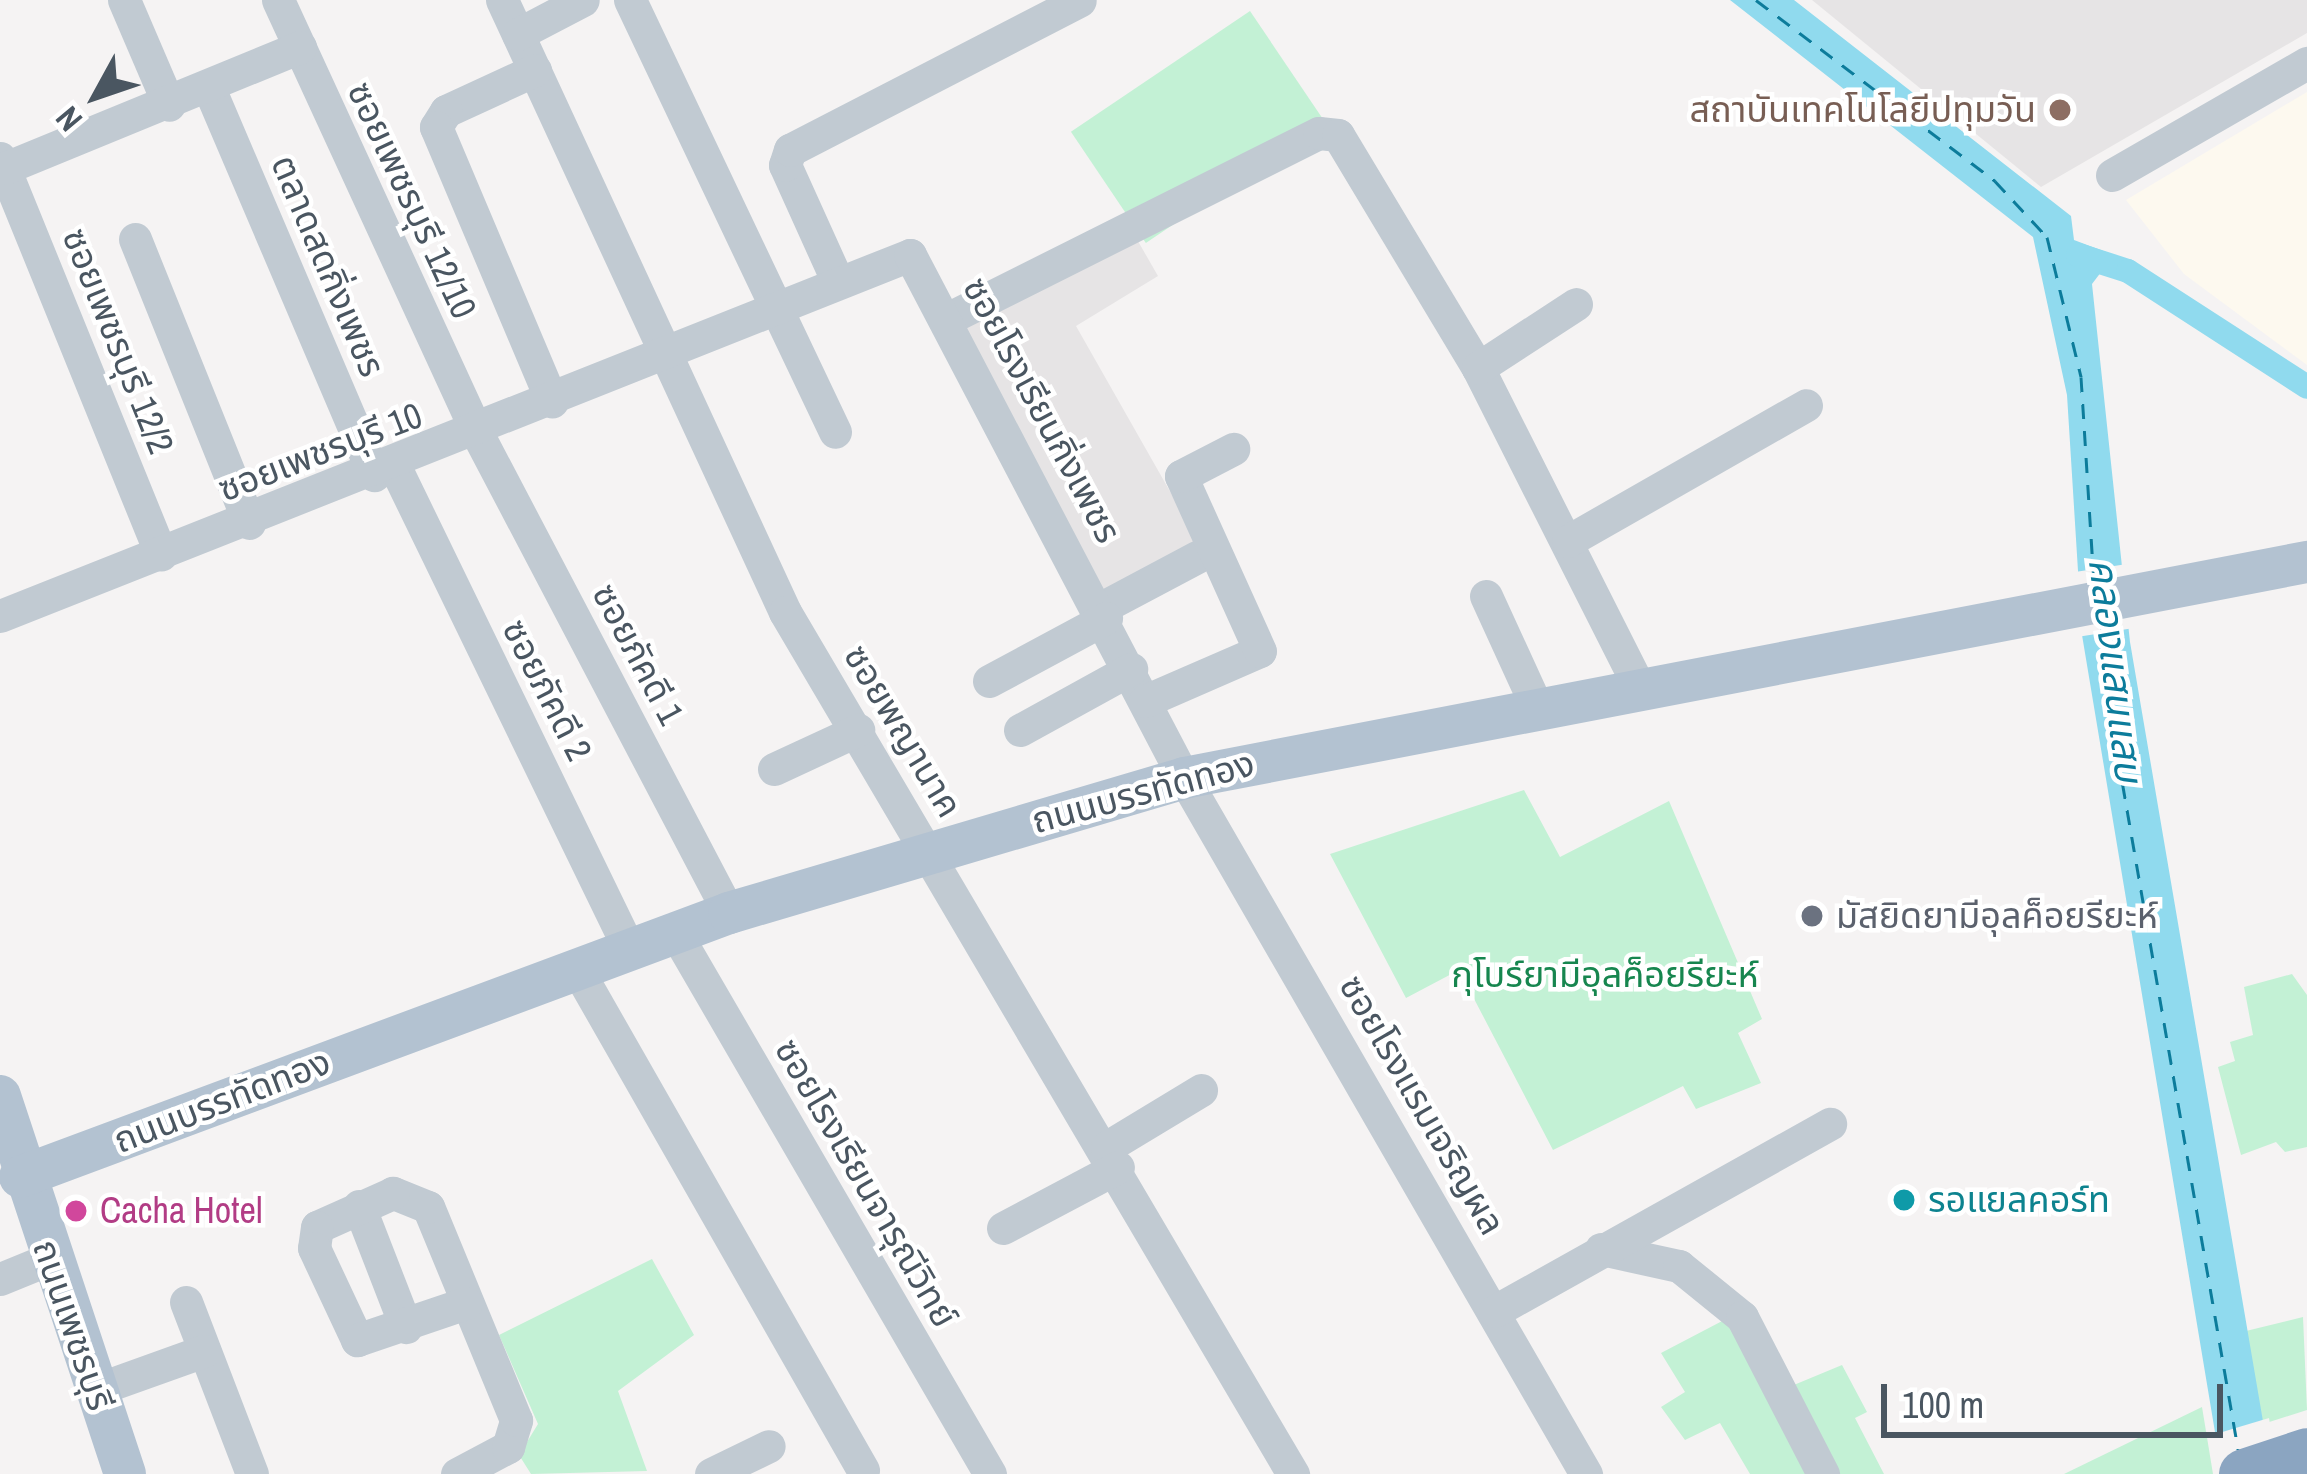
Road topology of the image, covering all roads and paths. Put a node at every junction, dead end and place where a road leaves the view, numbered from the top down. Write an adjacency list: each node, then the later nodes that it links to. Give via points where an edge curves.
1 (124, 0): 12 (street)
2 (278, 0): 8 (street, ซอยเพชรบุรี 12/10)
3 (502, 0): 7 (street, ซอยพญานาค)
4 (583, 0): 7 (street)
5 (629, 0): 17 (street)
6 (1079, 0): 16 (street, via 790,150 784,166)
7 (518, 34): 10 (street, ซอยพญานาค)
8 (300, 47): 11 (street); 25 (street, ซอยเพชรบุรี 12/10)
9 (2307, 63): 14 (street)
10 (535, 70): 20 (street, ซอยพญานาค); 22 (street, via 446,111 436,127)
11 (209, 88): 12 (street); 27 (street, ตลาดสดกิ่งเพชร)
12 (169, 105): 13 (street)
13 (3, 163): 30 (street, ซอยเพชรบุรี 12/2)
14 (2112, 175)
15 (135, 239): 28 (street)
16 (836, 278): 17 (street, ซอยโรงเรียนกิ่งเพชร); 19 (street, ซอยโรงเรียนกิ่งเพชร, via 910,256)
17 (777, 302): 20 (street, ซอยโรงเรียนกิ่งเพชร); 24 (street)
18 (1576, 304): 21 (street)
19 (951, 316): 21 (street, via 1329,133 1353,150); 34 (street, ซอยโรงเรียนกิ่งเพชร)
20 (665, 355): 22 (street, ซอยเพชรบุรี 10); 41 (street, ซอยพญานาค, via 721,492)
21 (1478, 368): 29 (street)
22 (552, 401): 25 (street, ซอยเพชรบุรี 10)
23 (1806, 405): 29 (street)
24 (835, 432)
25 (477, 433): 27 (street, ซอยเพชรบุรี 10); 46 (street, ซอยภัคดี 1)
26 (1233, 448): 39 (street, via 1181,476 1260,651)
27 (385, 471): 28 (street, ซอยเพชรบุรี 10); 48 (street, ซอยภัคดี 2)
28 (249, 523): 30 (street, ซอยเพชรบุรี 10)
29 (1568, 541): 38 (street)
30 (161, 555): 35 (street, ซอยเพชรบุรี 10)
31 (1197, 557): 34 (street)
32 (2307, 562): 38 (main road, ถนนบรรทัดทอง)
33 (1486, 596): 40 (street)
34 (1104, 613): 36 (street, ซอยโรงเรียนกิ่งเพชร); 37 (street)
35 (0, 616)
36 (1131, 669): 39 (street, ซอยโรงเรียนกิ่งเพชร); 42 (street)
37 (989, 681)
38 (1636, 683): 40 (main road, ถนนบรรทัดทอง)
39 (1145, 701): 44 (street, ซอยโรงเรียนกิ่งเพชร)
40 (1535, 703): 44 (main road, ถนนบรรทัดทอง)
41 (858, 730): 43 (street); 45 (street, ซอยพญานาค)
42 (1020, 730)
43 (775, 769)
44 (1184, 778): 45 (main road, ถนนบรรทัดทอง); 62 (street, ซอยโรงแรมเจริญผล)
45 (929, 851): 46 (main road, ถนนบรรทัดทอง); 53 (street, ซอยพญานาค)
46 (729, 913): 47 (main road, ถนนบรรทัดทอง)
47 (675, 932): 48 (main road, ถนนบรรทัดทอง); 73 (street, ซอยโรงเรียนจารุณีวิทย์)
48 (628, 949): 49 (main road, ถนนบรรทัดทอง)
49 (577, 969): 54 (main road, ถนนบรรทัดทอง); 68 (street)
50 (1201, 1090): 53 (street)
51 (0, 1096): 54 (main road, ถนนเพชรบุรี)
52 (1830, 1124): 57 (street)
53 (1112, 1157): 56 (street); 74 (street, ซอยพญานาค)
54 (10, 1167): 58 (main road, ถนนเพชรบุรี)
55 (359, 1206): 61 (street, via 418,1195); 63 (street); 63 (street, via 317,1227 314,1248 357,1340)
56 (1004, 1228)
57 (1601, 1249): 62 (street); 76 (street, via 1679,1265 1742,1317)
58 (49, 1259): 59 (street); 65 (main road, ถนนเพชรบุรี)
59 (0, 1279)
60 (186, 1302): 64 (street)
61 (466, 1303): 63 (street); 71 (street, via 517,1430 508,1447)
62 (1495, 1311): 75 (street, ซอยโรงแรมเจริญผล)
63 (406, 1327)
64 (204, 1351): 65 (street); 70 (street)
65 (95, 1390): 69 (main road, ถนนเพชรบุรี)
66 (769, 1446): 72 (street)
67 (2307, 1453): 77 (highway)
68 (863, 1470)
69 (125, 1474)
70 (252, 1474)
71 (457, 1474)
72 (711, 1474)
73 (990, 1474)
74 (1293, 1474)
75 (1586, 1474)
76 (1822, 1474)
77 (2244, 1474)

